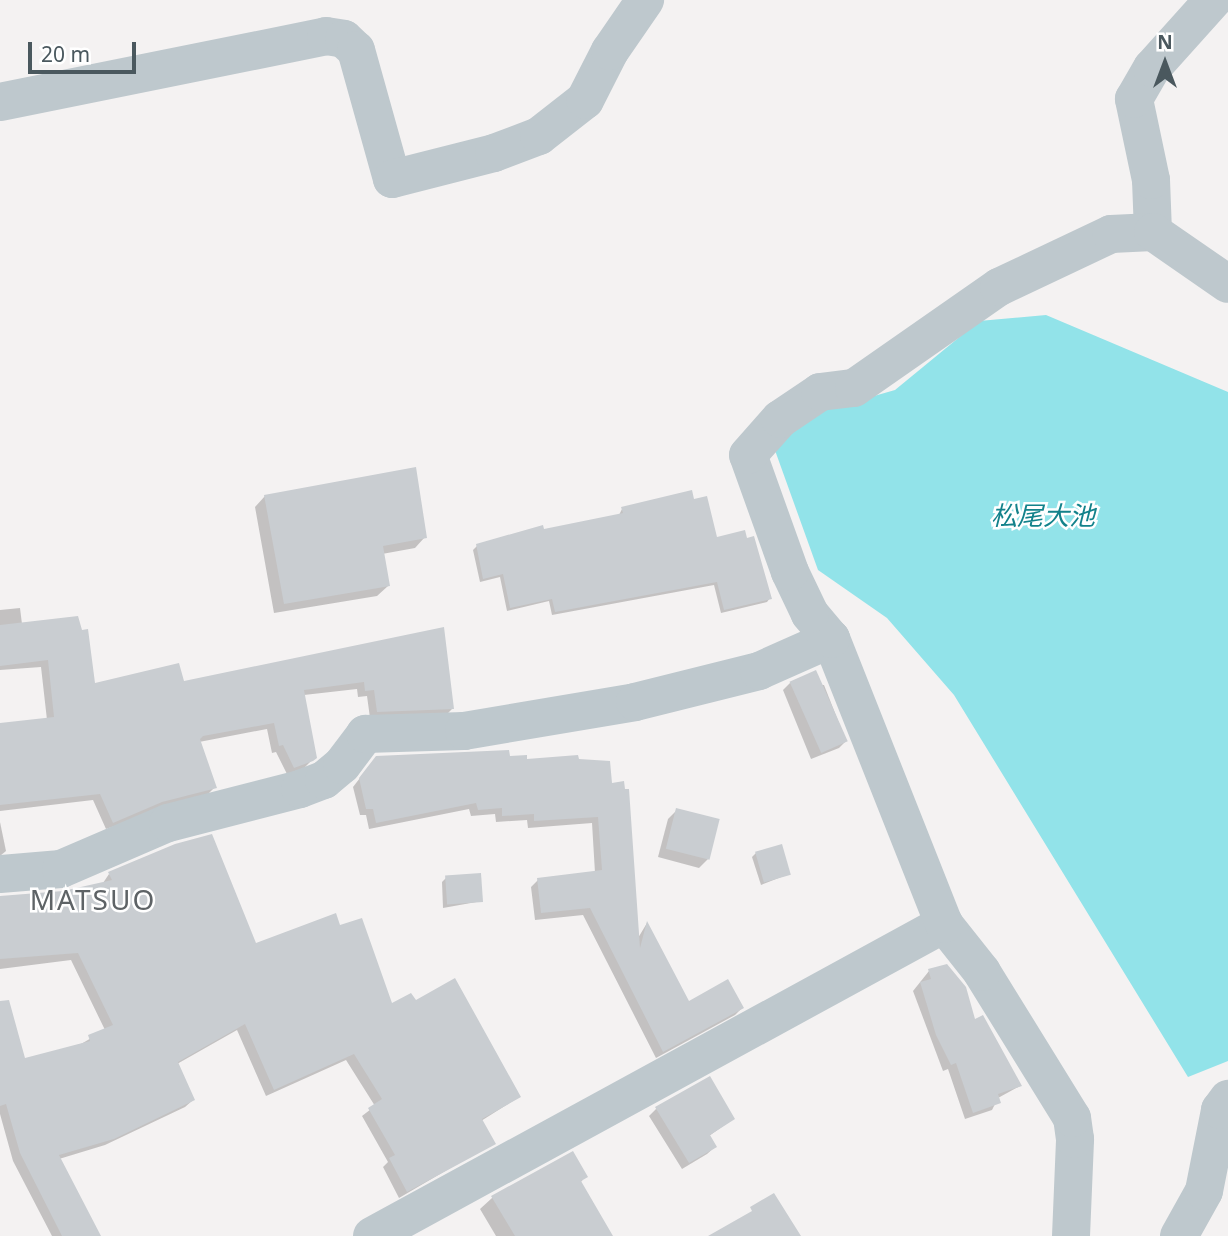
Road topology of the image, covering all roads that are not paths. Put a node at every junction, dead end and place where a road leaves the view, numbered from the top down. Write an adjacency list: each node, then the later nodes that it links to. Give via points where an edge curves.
1 (645, 0): 3 (street, via 610,51 585,100 539,136 494,153 392,178 356,50 344,39 326,36)
2 (1213, 0): 4 (street, via 1152,68 1134,99 1151,180)
3 (0, 102)
4 (1153, 232): 5 (street); 6 (street, via 1111,234 999,288 854,388 820,392 780,419 748,455 790,572 810,614)
5 (1228, 284)
6 (831, 639): 7 (street, via 759,671 635,702 464,731 365,734 324,780 168,823 61,869); 8 (street)
7 (0, 874)
8 (944, 924): 10 (street, via 982,972 1062,1097 1072,1118); 11 (street)
9 (1228, 1099): 14 (street, via 1220,1110 1204,1191)
10 (1075, 1157): 12 (street); 13 (street, via 1083,1171)
11 (372, 1236)
12 (1071, 1236)
13 (1092, 1236)
14 (1179, 1236)

